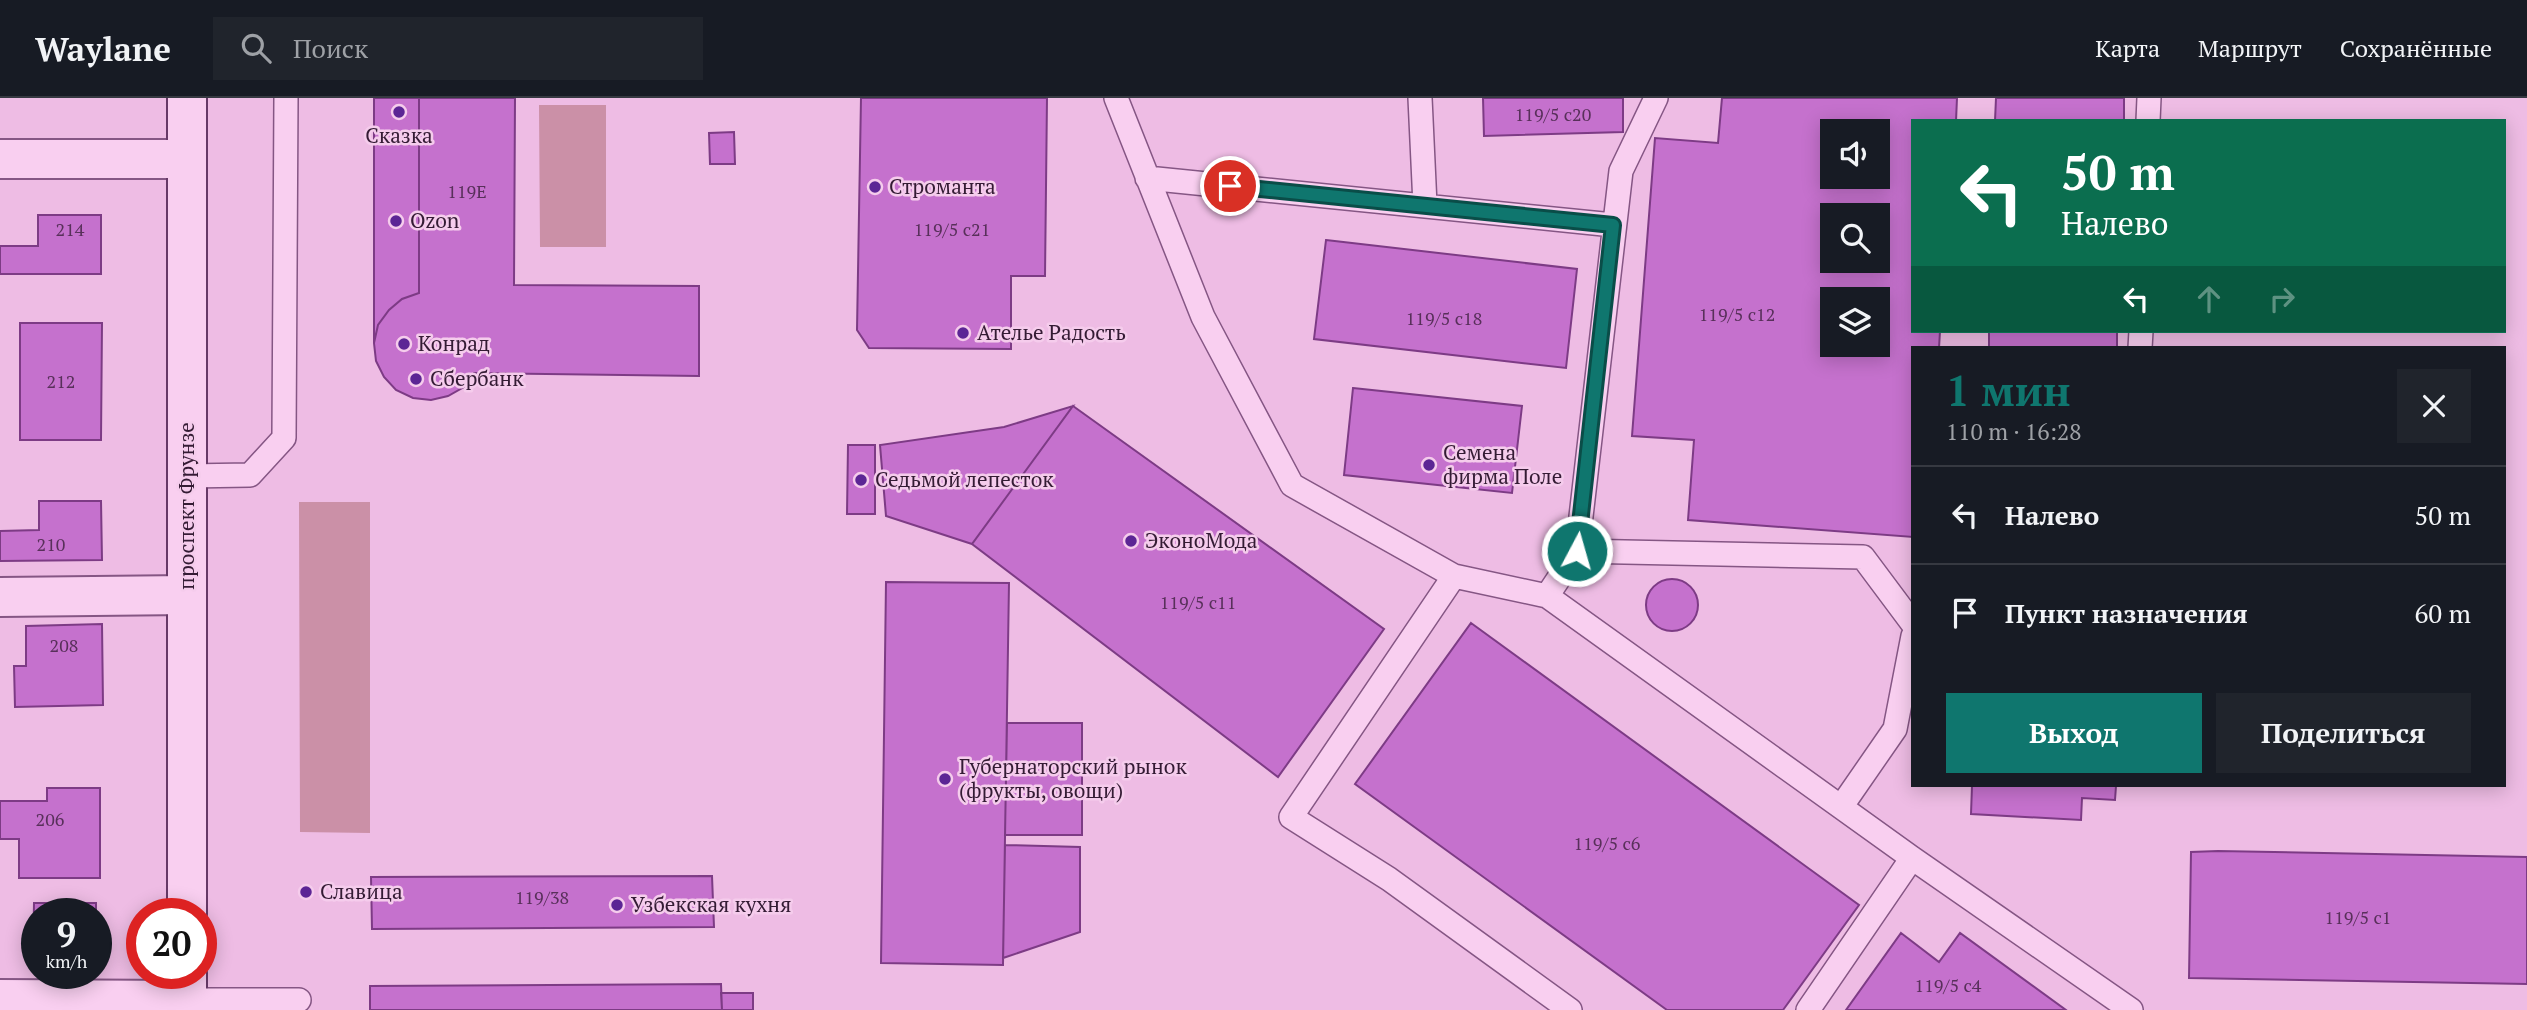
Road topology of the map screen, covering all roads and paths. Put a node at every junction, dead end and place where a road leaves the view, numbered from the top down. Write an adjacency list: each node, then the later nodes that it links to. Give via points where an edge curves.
1 (187, 98): 9 (main road, проспект Фрунзе)
2 (286, 98): 13 (lane, via 284,438 250,475)
3 (1116, 98): 10 (lane)
4 (1420, 98): 11 (lane)
5 (1656, 98): 12 (lane, via 1621,171)
6 (2149, 98): 7 (lane)
7 (2148, 119)
8 (0, 159): 9 (main road)
9 (187, 159): 13 (main road, проспект Фрунзе)
10 (1147, 178): 11 (lane); 15 (lane, via 1203,317 1292,485)
11 (1425, 205): 12 (lane)
12 (1613, 225): 14 (lane)
13 (187, 476): 16 (main road, проспект Фрунзе)
14 (1577, 551): 17 (lane); 19 (lane, via 1863,557)
15 (1454, 576): 17 (lane); 27 (lane, via 1291,817 1389,879)
16 (187, 595): 18 (main road); 23 (main road, проспект Фрунзе)
17 (1547, 596): 21 (lane)
18 (0, 597)
19 (1911, 621)
20 (1911, 646): 21 (lane, via 1895,729)
21 (1841, 807): 22 (lane)
22 (1912, 858): 28 (lane); 29 (lane)
23 (187, 898)
24 (187, 994): 25 (main road); 26 (lane)
25 (0, 999)
26 (299, 999)
27 (1570, 1010)
28 (1808, 1010)
29 (2131, 1010)

